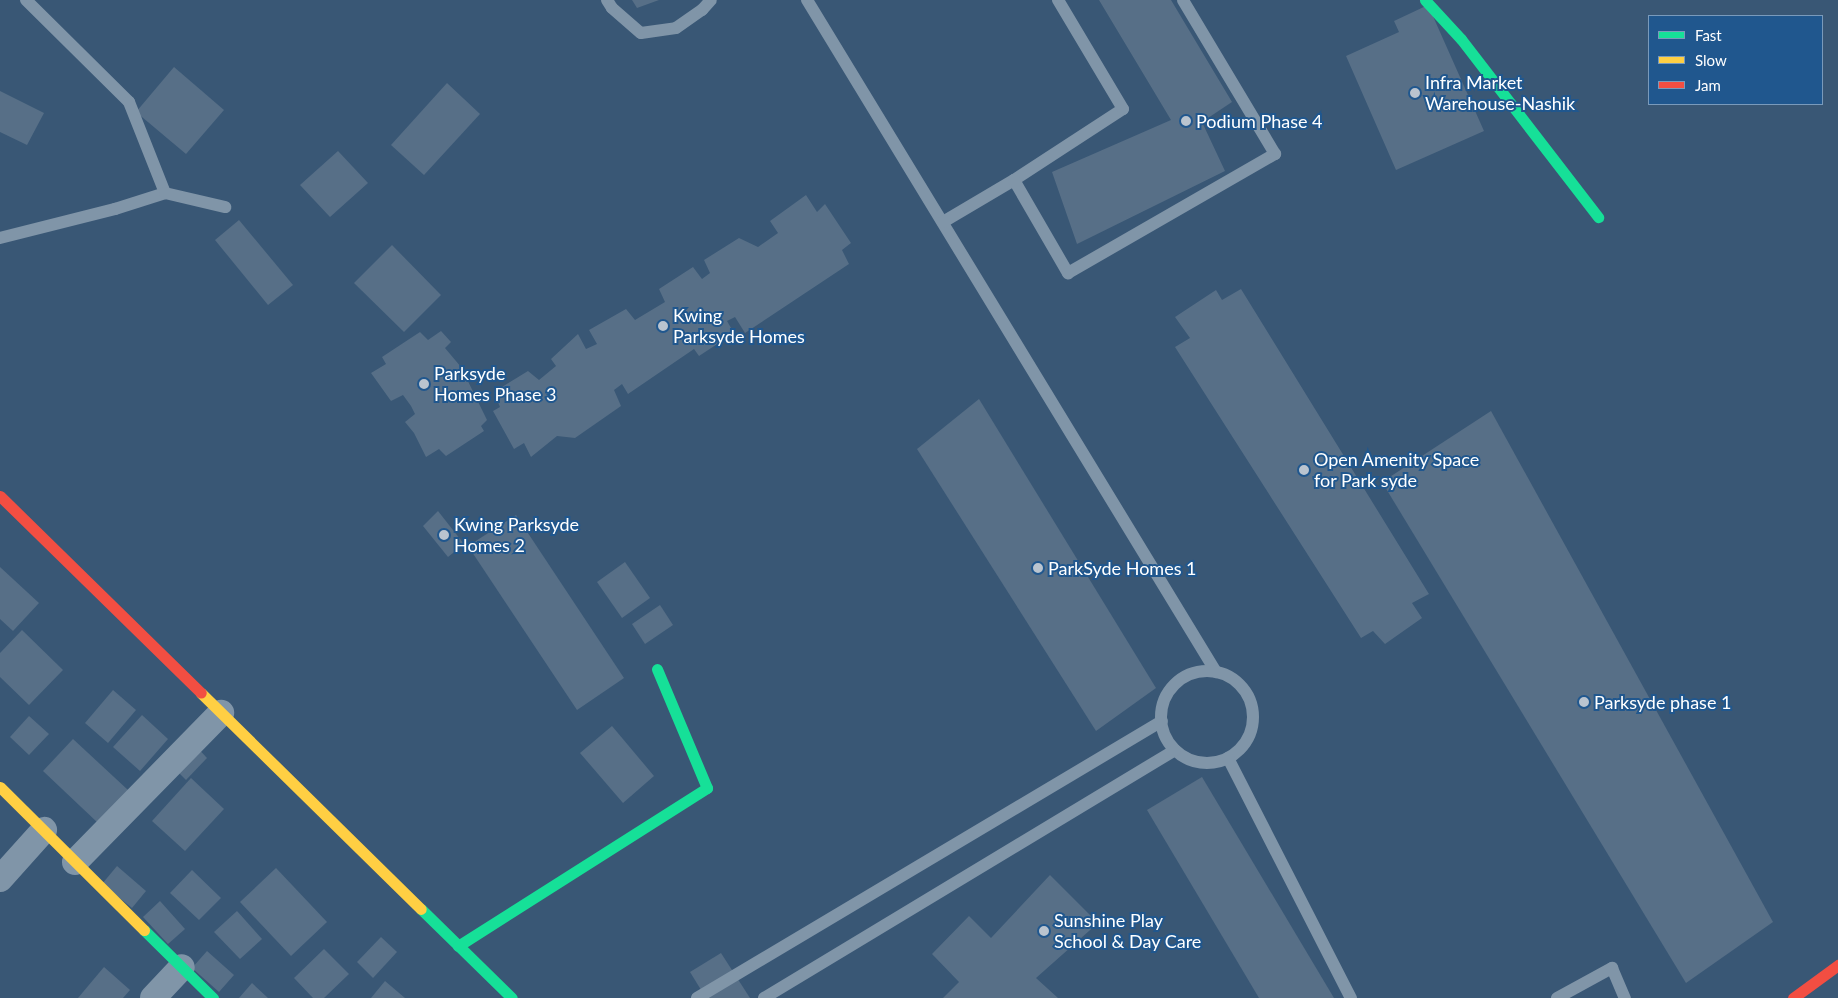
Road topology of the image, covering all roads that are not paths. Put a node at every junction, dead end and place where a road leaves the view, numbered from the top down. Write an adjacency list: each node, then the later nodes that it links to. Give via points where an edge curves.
1 (26, 0): 9 (lane, via 129,102)
2 (607, 0): 3 (lane, via 641,33 676,28)
3 (711, 0)
4 (807, 0): 12 (lane)
5 (1058, 0): 8 (lane, via 1123,109)
6 (1183, 0): 8 (lane, via 1275,154 1068,273)
7 (1425, 0): 11 (street, via 1460,39)
8 (1014, 180): 12 (lane)
9 (165, 193): 10 (lane); 13 (lane)
10 (225, 207)
11 (1598, 218)
12 (943, 222): 16 (lane)
13 (0, 238)
14 (0, 496): 17 (street)
15 (657, 669): 25 (street, via 706,788)
16 (1216, 672): 18 (lane, via 1188,675 1175,684 1166,696); 20 (lane, via 1230,676 1241,685 1253,711 1248,738)
17 (221, 713): 23 (street); 25 (street)
18 (1162, 721): 19 (lane); 31 (lane)
19 (1175, 750): 20 (lane, via 1200,762); 32 (lane)
20 (1228, 758): 33 (lane)
21 (0, 787): 22 (street)
22 (44, 830): 23 (street); 24 (street)
23 (75, 862): 27 (street)
24 (0, 880)
25 (458, 946): 30 (street)
26 (1838, 965): 36 (street)
27 (182, 967): 28 (street); 29 (street)
28 (153, 998)
29 (213, 998)
30 (512, 998)
31 (697, 998)
32 (764, 998)
33 (1351, 998)
34 (1556, 998): 35 (lane, via 1612,968)
35 (1625, 998)
36 (1793, 998)

